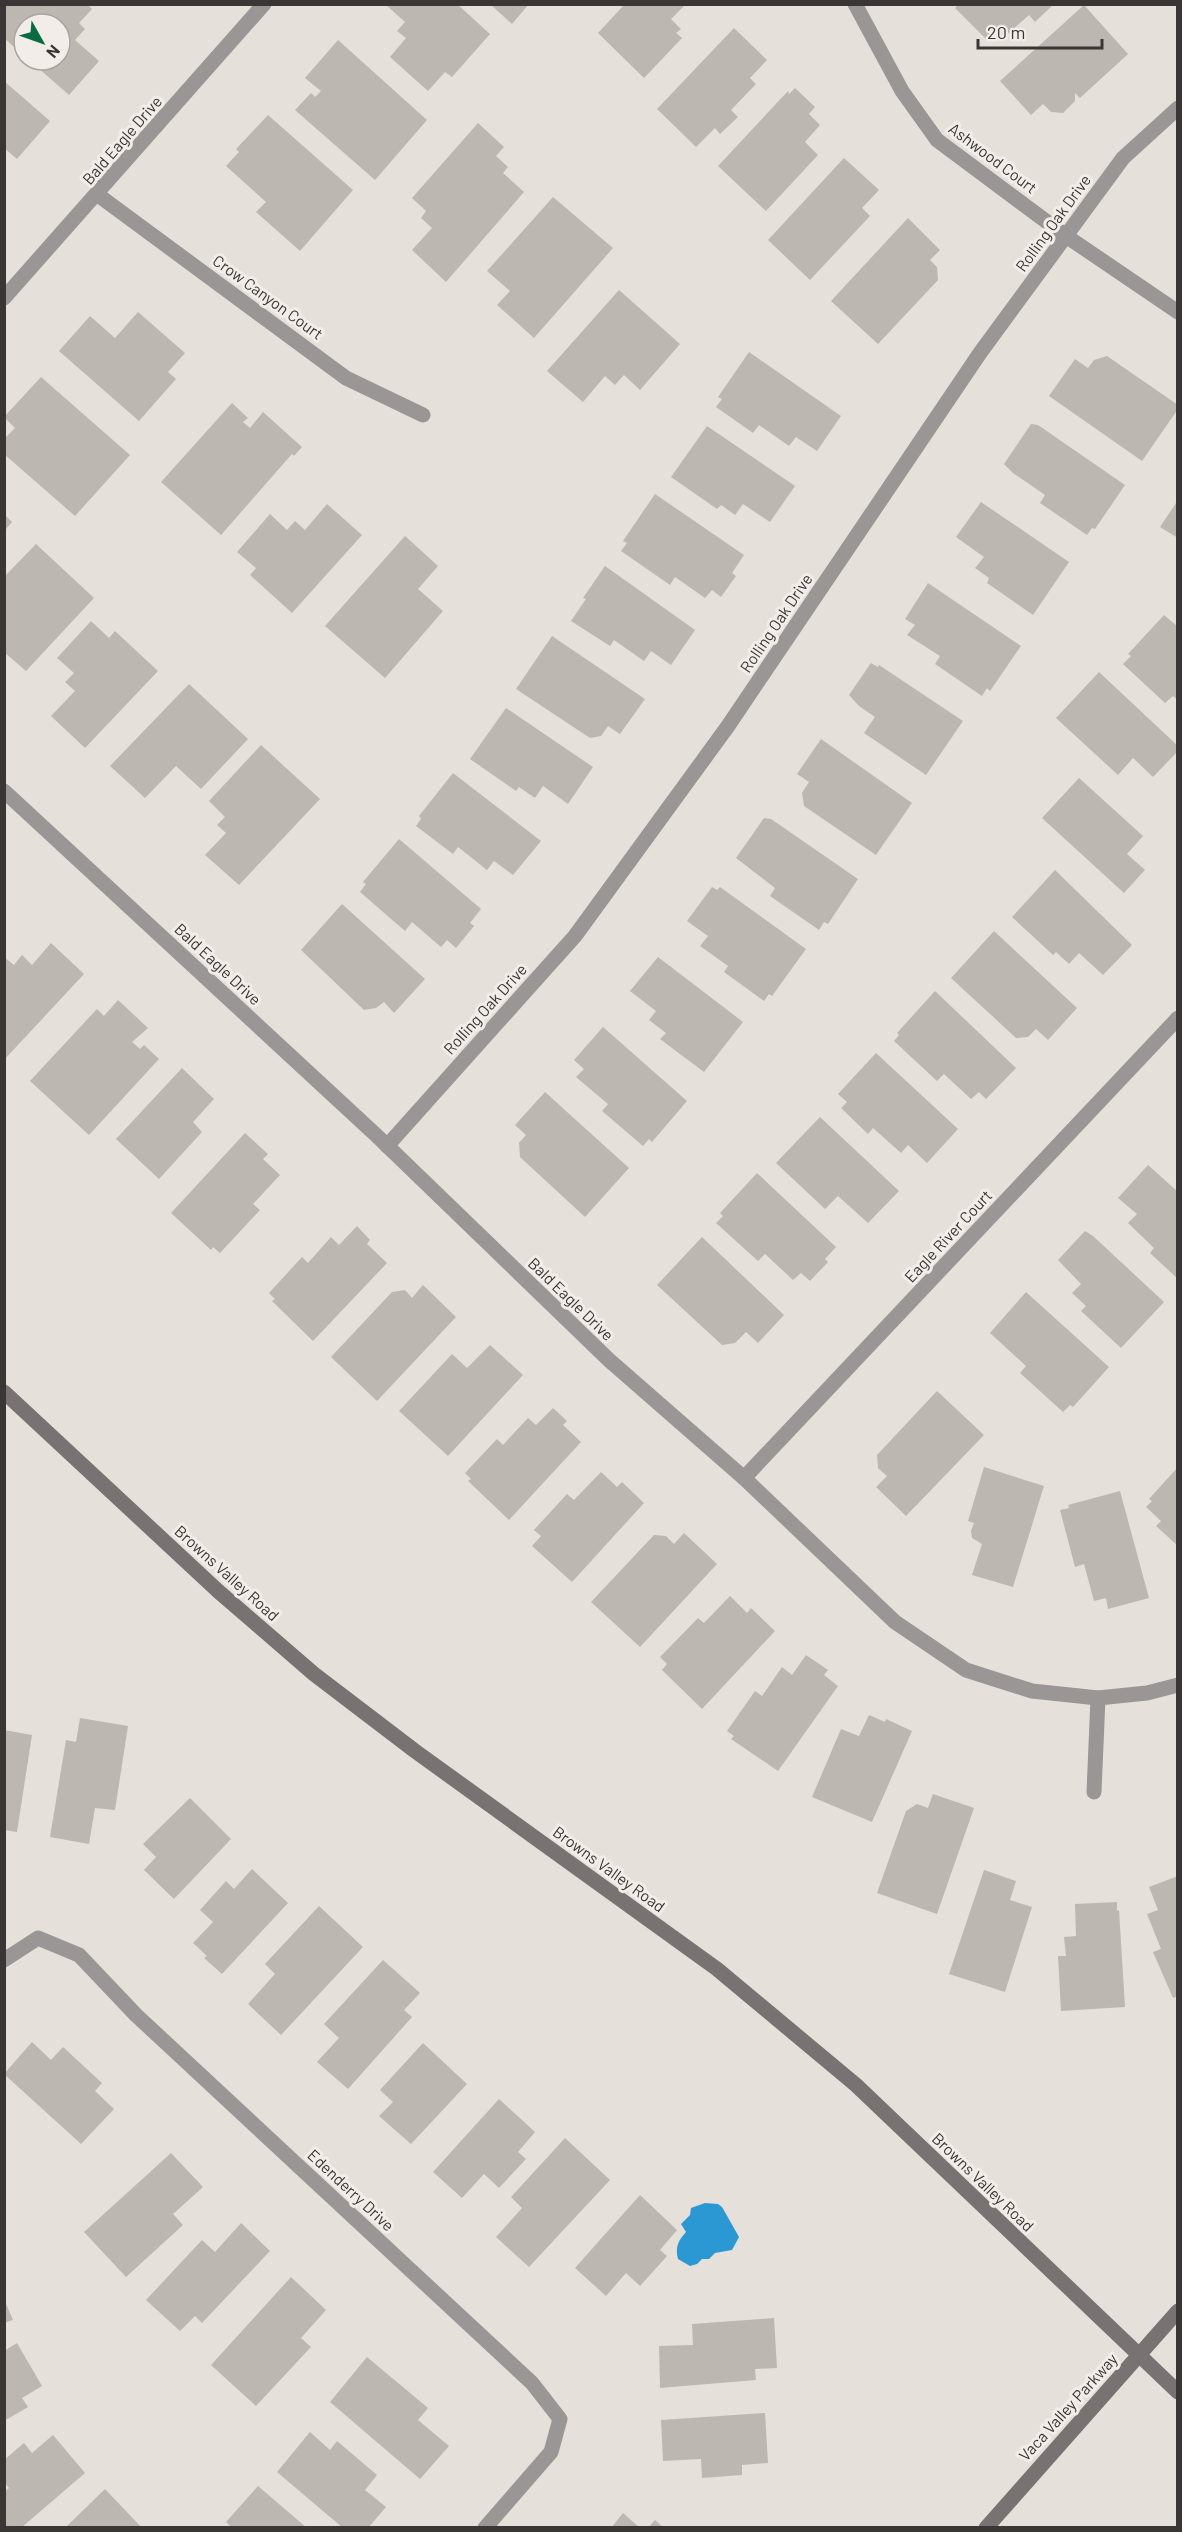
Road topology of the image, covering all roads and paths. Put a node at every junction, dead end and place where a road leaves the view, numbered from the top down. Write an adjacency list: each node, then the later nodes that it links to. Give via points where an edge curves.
1 (264, 4): 4 (street, Bald Eagle Drive)
2 (855, 4): 5 (street, Ashwood Court, via 902,91 937,140)
3 (1178, 108): 5 (street, Rolling Oak Drive, via 1124,158)
4 (98, 195): 6 (street, Bald Eagle Drive); 8 (street, Crow Canyon Court, via 346,378)
5 (1066, 236): 7 (street, Ashwood Court); 11 (street, Rolling Oak Drive, via 980,353 728,726 575,936)
6 (4, 298)
7 (1178, 312)
8 (423, 415)
9 (4, 791): 11 (street, Bald Eagle Drive)
10 (1178, 1018): 13 (street, Eagle River Court)
11 (387, 1146): 13 (street, Bald Eagle Drive, via 609,1360)
12 (5, 1394): 19 (main road, Browns Valley Road, via 314,1674 717,1969 856,2085)
13 (744, 1478): 15 (street, Bald Eagle Drive, via 896,1622 966,1671 1032,1691)
14 (1178, 1685): 15 (street, Bald Eagle Drive)
15 (1098, 1698): 16 (street)
16 (1094, 1792)
17 (4, 1960): 21 (street, Edenderry Drive, via 38,1938 80,1955 136,2015 532,2383 560,2420 551,2452)
18 (1178, 2311): 19 (main road, Vaca Valley Parkway)
19 (1138, 2355): 20 (main road, Browns Valley Road); 22 (main road, Vaca Valley Parkway)
20 (1178, 2392)
21 (485, 2528)
22 (986, 2528)

